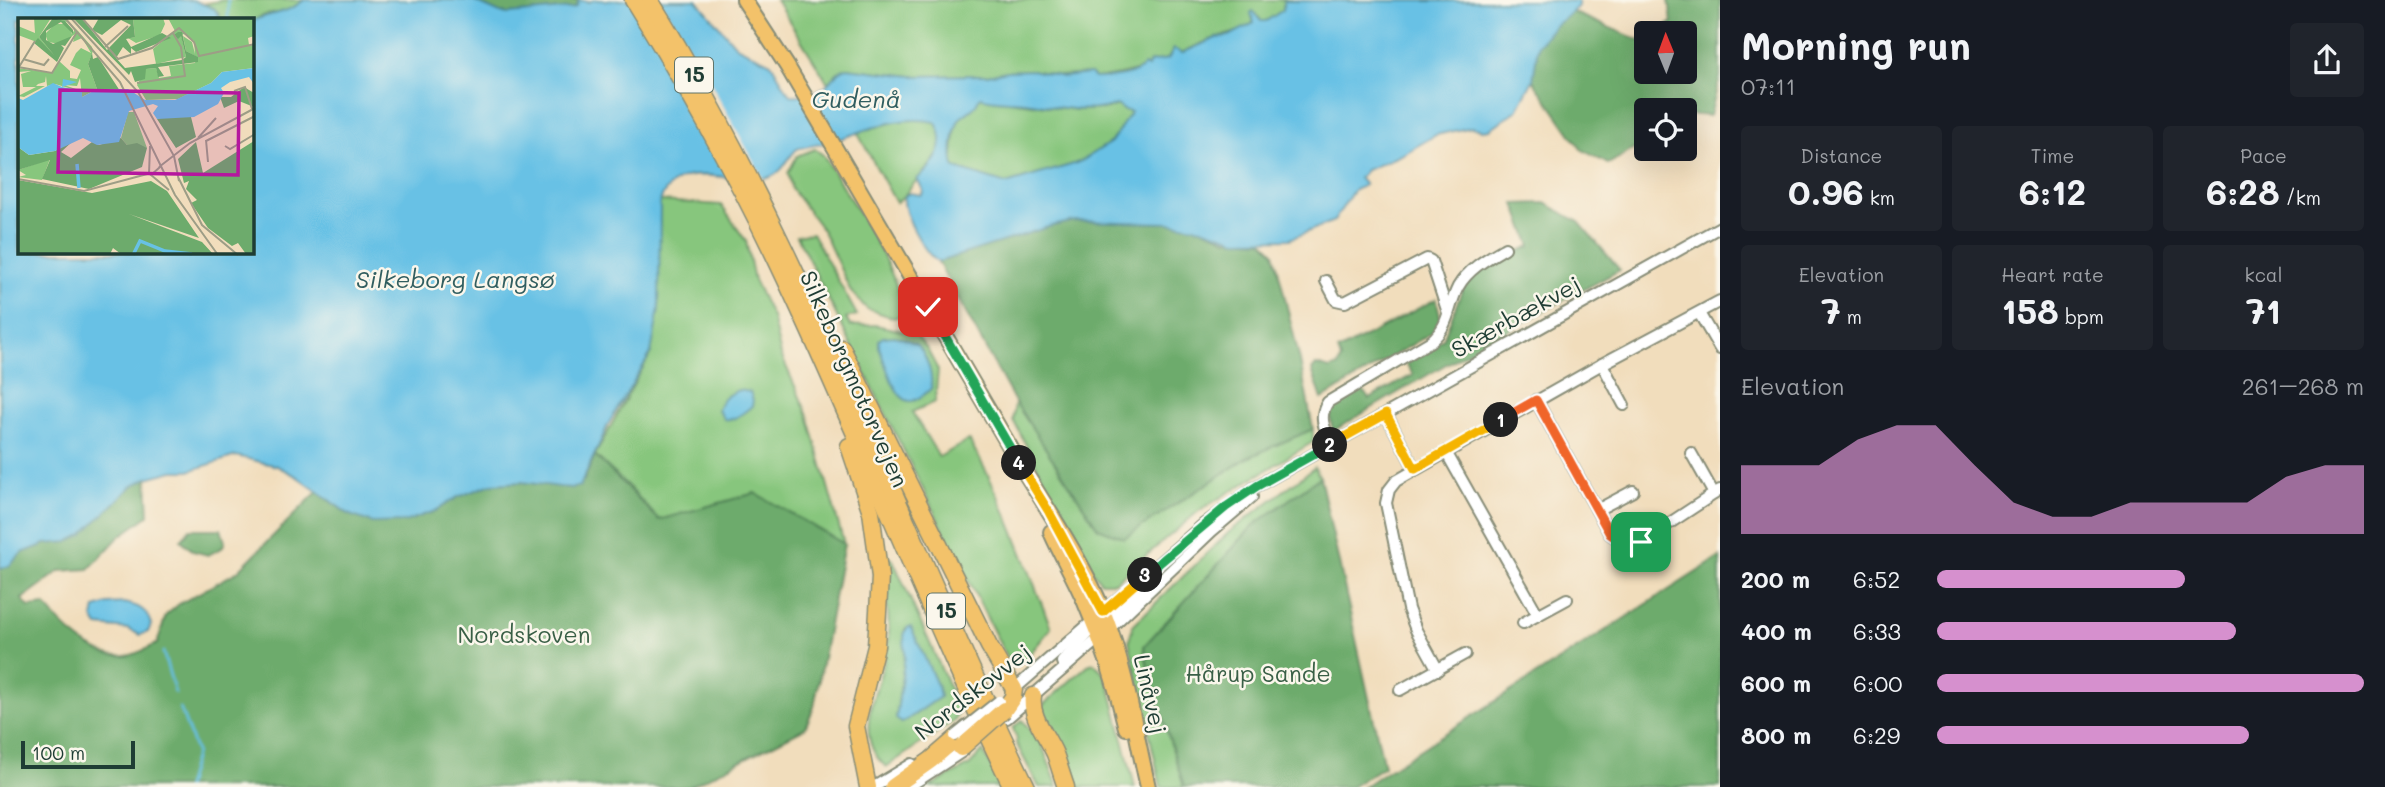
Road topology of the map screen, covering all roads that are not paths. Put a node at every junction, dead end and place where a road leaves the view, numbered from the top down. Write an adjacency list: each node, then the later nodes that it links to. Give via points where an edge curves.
1 (633, 0): 6 (highway, Silkeborgmotorvejen / 15)
2 (650, 0): 6 (highway, 15, via 780,221)
3 (744, 0): 22 (main road, via 788,66)
4 (1720, 227): 16 (street, Skærbækvej)
5 (1505, 248): 10 (street, Skærbækvej, via 1466,276)
6 (786, 254): 8 (highway, Silkeborgmotorvejen / 15); 34 (highway, via 989,646); 42 (highway, Silkeborgmotorvejen / 15)
7 (1326, 281): 10 (street, Skærbækvej, via 1336,300 1345,302 1427,259)
8 (788, 287): 39 (highway, via 871,512 880,600 876,646 856,726 859,750); 41 (highway, Silkeborgmotorvejen / 15)
9 (1720, 301): 11 (street)
10 (1448, 313): 17 (street, Skærbækvej, via 1448,321 1431,341 1328,402 1322,418)
11 (1699, 313): 12 (street); 13 (street)
12 (1720, 349)
13 (1602, 364): 14 (street); 15 (street)
14 (1536, 400): 18 (street); 25 (street)
15 (1624, 405)
16 (1386, 414): 17 (street, Skærbækvej); 21 (street)
17 (1333, 443): 20 (street, Skærbækvej)
18 (1446, 452): 21 (street); 27 (street)
19 (1691, 453): 24 (street)
20 (1292, 467): 29 (street, Skærbækvej); 29 (street, Skærbækvej, via 1257,486 1189,537)
21 (1415, 469): 31 (street, via 1391,486 1386,503 1408,609)
22 (1027, 476): 29 (main road); 29 (main road, via 1052,536)
23 (1633, 491): 25 (street)
24 (1717, 492): 25 (street, via 1636,543 1622,542 1610,534)
25 (1597, 510)
26 (1567, 599): 27 (street)
27 (1538, 615): 28 (street)
28 (1523, 623)
29 (1102, 624): 33 (street, Nordskovvej); 34 (street, Nordskovvej); 44 (main road, Linåvej); 45 (main road, Linåvej, via 1134,723)
30 (1465, 654): 31 (street)
31 (1438, 670): 32 (street)
32 (1400, 690)
33 (1033, 696): 34 (street, Nordskovvej); 36 (highway, via 1032,706)
34 (1008, 704): 35 (street, Nordskovvej, bridge); 36 (highway); 37 (highway, bridge)
35 (978, 718): 37 (highway, bridge)
36 (1045, 736): 43 (highway)
37 (959, 743): 38 (highway); 39 (highway)
38 (934, 771): 40 (street, Nordskovvej)
39 (880, 786)
40 (908, 787)
41 (1012, 787)
42 (1027, 787)
43 (1066, 787)
44 (1140, 787)
45 (1148, 787)

